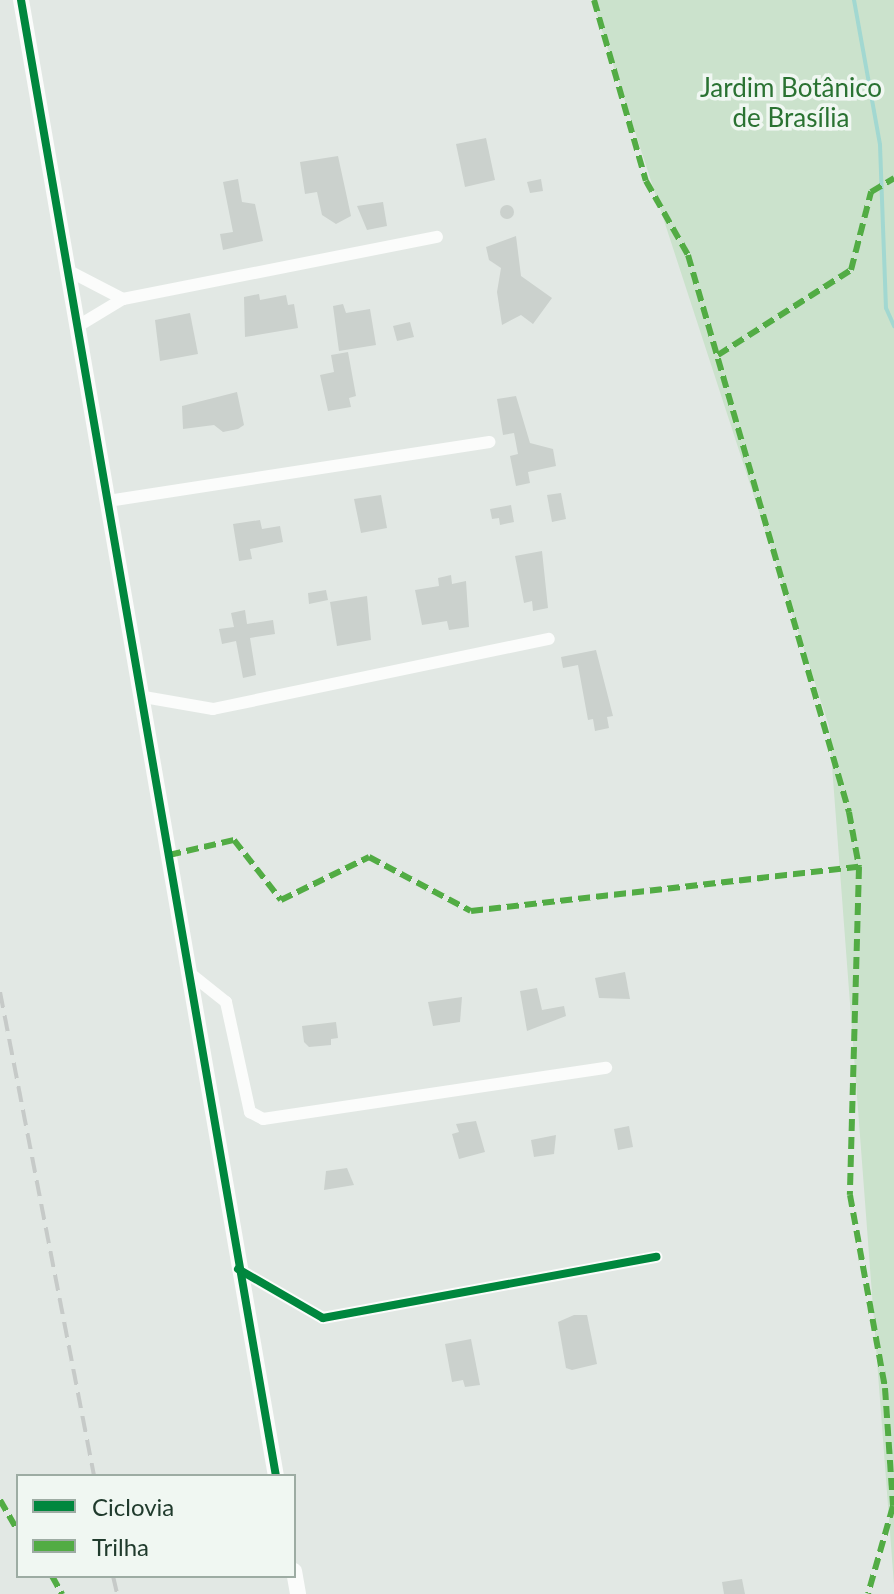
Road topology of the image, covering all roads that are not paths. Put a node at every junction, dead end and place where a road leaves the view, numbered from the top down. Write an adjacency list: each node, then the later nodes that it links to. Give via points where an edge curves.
1 (21, 0): 3 (street)
2 (437, 237): 4 (street)
3 (69, 271): 4 (street); 5 (street)
4 (123, 299): 5 (street)
5 (78, 326): 7 (street)
6 (489, 442): 7 (street)
7 (108, 501): 9 (street)
8 (549, 639): 9 (street, via 213,709)
9 (144, 697): 10 (street)
10 (187, 971): 11 (street, via 226,1002 250,1112 263,1119); 13 (street)
11 (606, 1068)
12 (656, 1257): 13 (street, via 323,1318)
13 (238, 1269): 14 (street)
14 (276, 1474)

